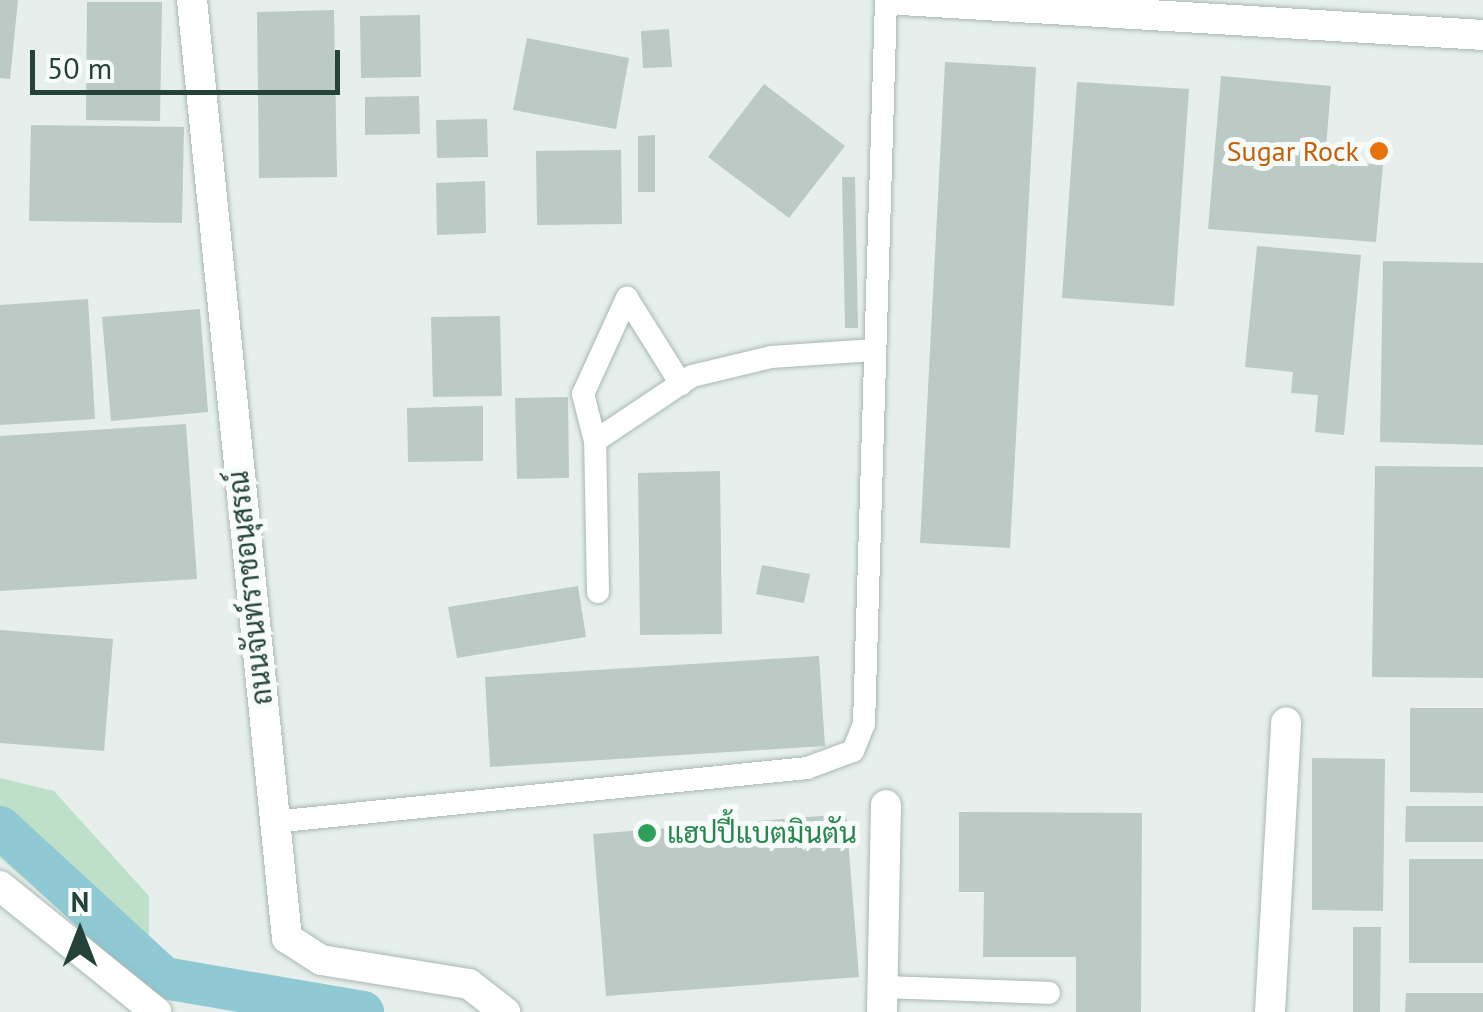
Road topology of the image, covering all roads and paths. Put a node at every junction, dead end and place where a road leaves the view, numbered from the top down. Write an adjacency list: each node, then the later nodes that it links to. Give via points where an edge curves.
1 (192, 0): 11 (street, ถนนจันท์ราชอนุสรณ์)
2 (886, 0): 5 (lane)
3 (900, 0): 4 (street)
4 (1483, 35)
5 (874, 350): 6 (lane, via 771,357); 11 (lane, via 864,724 848,757 807,768)
6 (681, 384): 7 (lane); 7 (lane, via 627,298 583,394)
7 (595, 441): 8 (lane)
8 (598, 592)
9 (1286, 722): 17 (street)
10 (886, 805): 14 (street)
11 (273, 822): 16 (street, ถนนจันท์ราชอนุสรณ์, via 296,949 438,974)
12 (0, 886): 15 (street)
13 (1049, 993): 14 (lane)
14 (882, 1000)
15 (156, 1012)
16 (504, 1012)
17 (1270, 1012)

